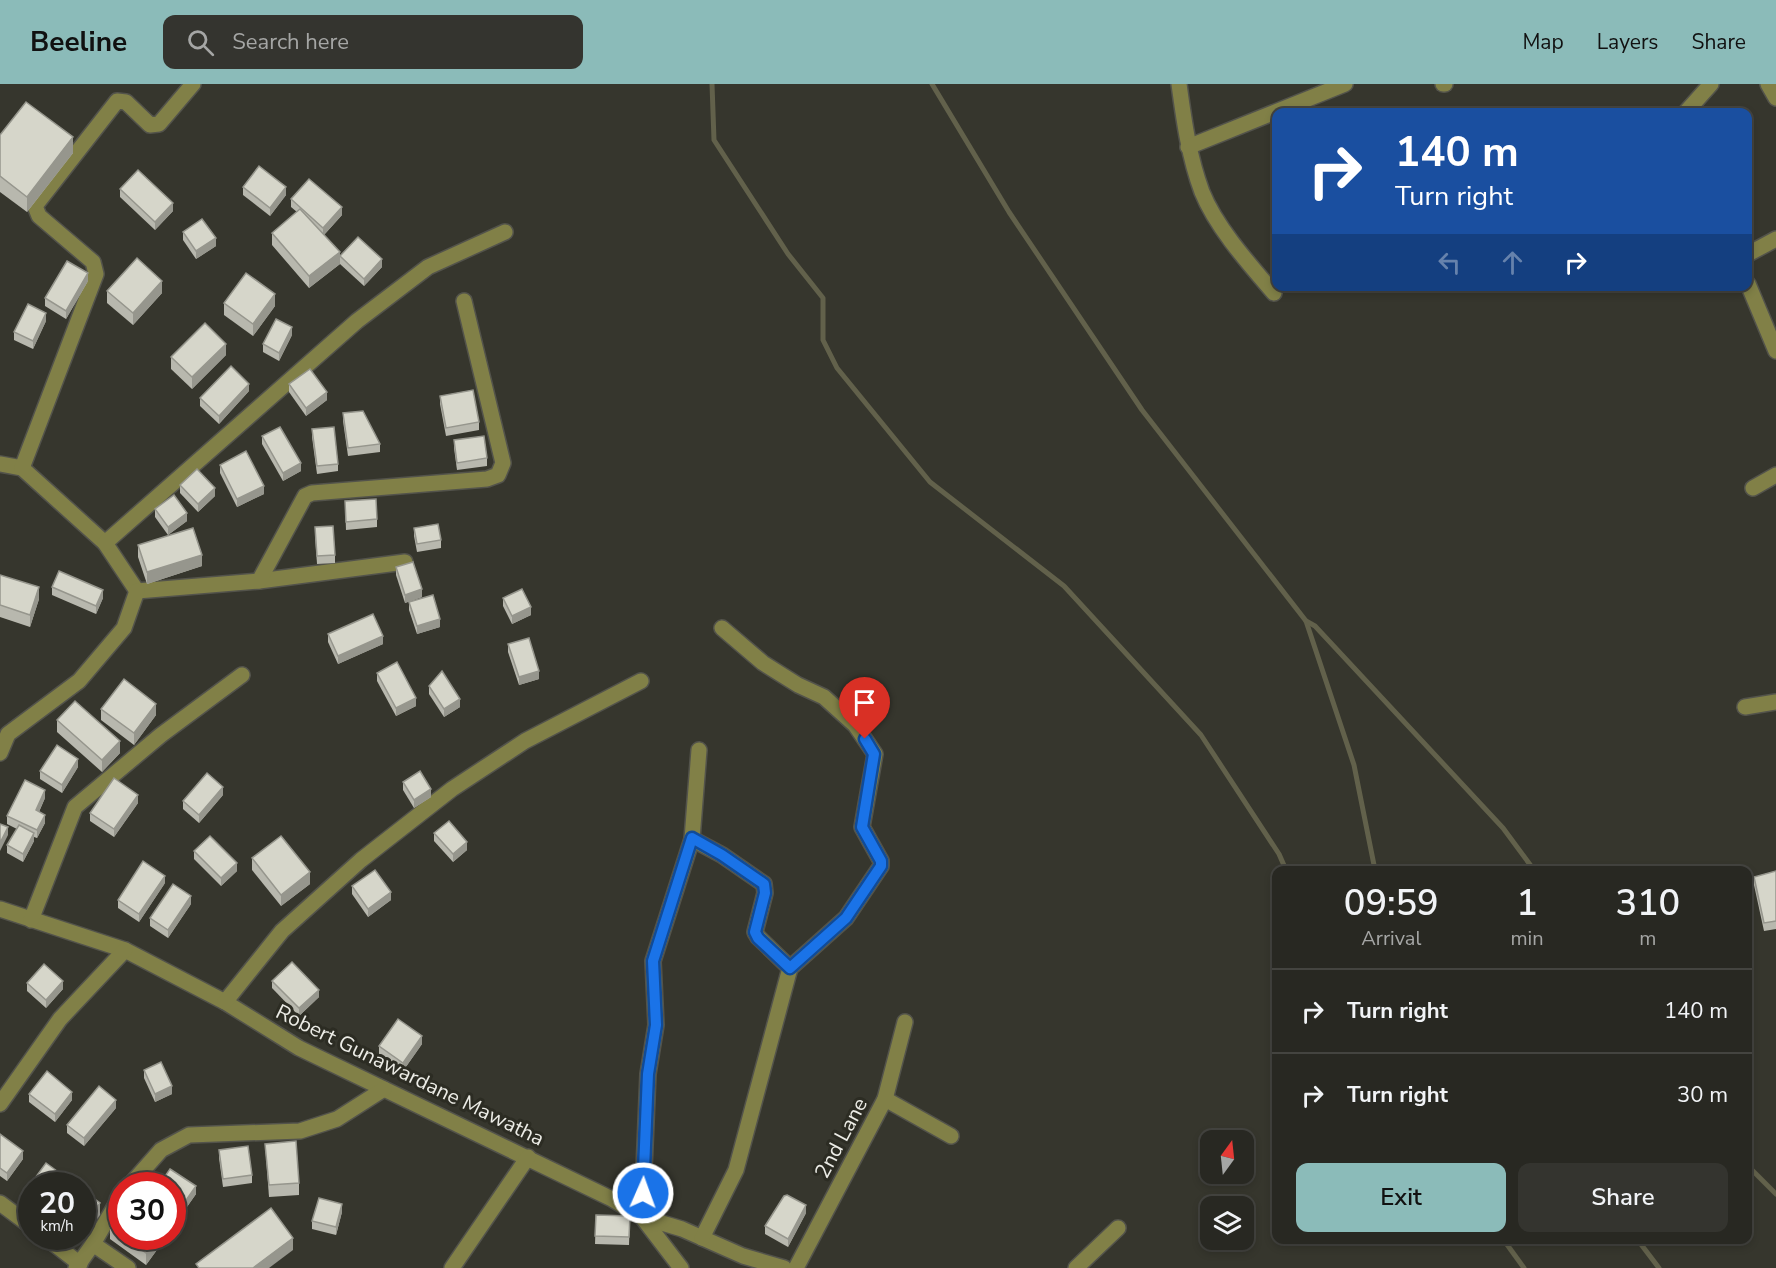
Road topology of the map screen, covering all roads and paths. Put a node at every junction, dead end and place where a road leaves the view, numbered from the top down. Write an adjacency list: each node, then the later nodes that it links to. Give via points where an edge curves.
1 (193, 84): 19 (street, via 159,124 150,125 126,102 117,101 35,206 39,216 93,262 96,274)
2 (1179, 84): 10 (street)
3 (1345, 84): 7 (street)
4 (1711, 84): 8 (street)
5 (1768, 84): 6 (street)
6 (1776, 98)
7 (1285, 108)
8 (1690, 108)
9 (1272, 113): 10 (street)
10 (1188, 147): 14 (street, via 1203,194 1231,241)
11 (505, 232): 22 (street, via 428,267 357,321)
12 (1776, 239): 13 (street)
13 (1752, 252)
14 (1272, 291)
15 (1751, 291): 17 (street)
16 (464, 301): 24 (street, via 502,463 498,475 305,495)
17 (1776, 351)
18 (0, 464): 19 (street)
19 (21, 468): 22 (street)
20 (1776, 475): 21 (street)
21 (1753, 488)
22 (105, 543): 25 (street)
23 (405, 562): 24 (street)
24 (259, 581): 25 (street)
25 (137, 591): 32 (street, via 124,628 79,681 8,734)
26 (722, 628): 37 (street, via 764,663 824,697 855,725 874,754 862,827 881,866 846,918)
27 (242, 675): 35 (street, via 161,735 75,807)
28 (641, 681): 38 (street, via 525,741 452,789 361,860 282,931)
29 (1776, 702): 30 (street)
30 (1745, 707)
31 (699, 750): 33 (street)
32 (0, 753)
33 (692, 838): 37 (street, via 764,884 755,932); 48 (street, via 653,961 656,1025 648,1074)
34 (0, 909): 35 (street, Robert Gunawardane Mawatha)
35 (31, 920): 36 (street, Robert Gunawardane Mawatha)
36 (125, 951): 38 (street, Robert Gunawardane Mawatha); 42 (street, via 60,1019)
37 (790, 968): 51 (street, via 736,1170)
38 (225, 1002): 40 (street, Robert Gunawardane Mawatha, via 299,1048)
39 (905, 1022): 41 (street, 2nd Lane)
40 (384, 1089): 44 (street, Robert Gunawardane Mawatha); 45 (street, via 337,1119 300,1131 189,1135 161,1150)
41 (885, 1099): 43 (street); 61 (street, 2nd Lane)
42 (0, 1104)
43 (951, 1136)
44 (528, 1157): 48 (street, Robert Gunawardane Mawatha); 58 (street)
45 (142, 1172)
46 (0, 1203): 47 (street)
47 (18, 1216)
48 (642, 1217): 51 (street); 59 (street, Robert Gunawardane Mawatha)
49 (108, 1218): 52 (street)
50 (1118, 1228): 62 (street)
51 (702, 1238): 60 (street, via 742,1256)
52 (96, 1239)
53 (96, 1246): 57 (street)
54 (60, 1250): 56 (street)
55 (89, 1250): 56 (street)
56 (78, 1266)
57 (128, 1268)
58 (452, 1268)
59 (681, 1268)
60 (784, 1268)
61 (796, 1268)
62 (1076, 1268)

